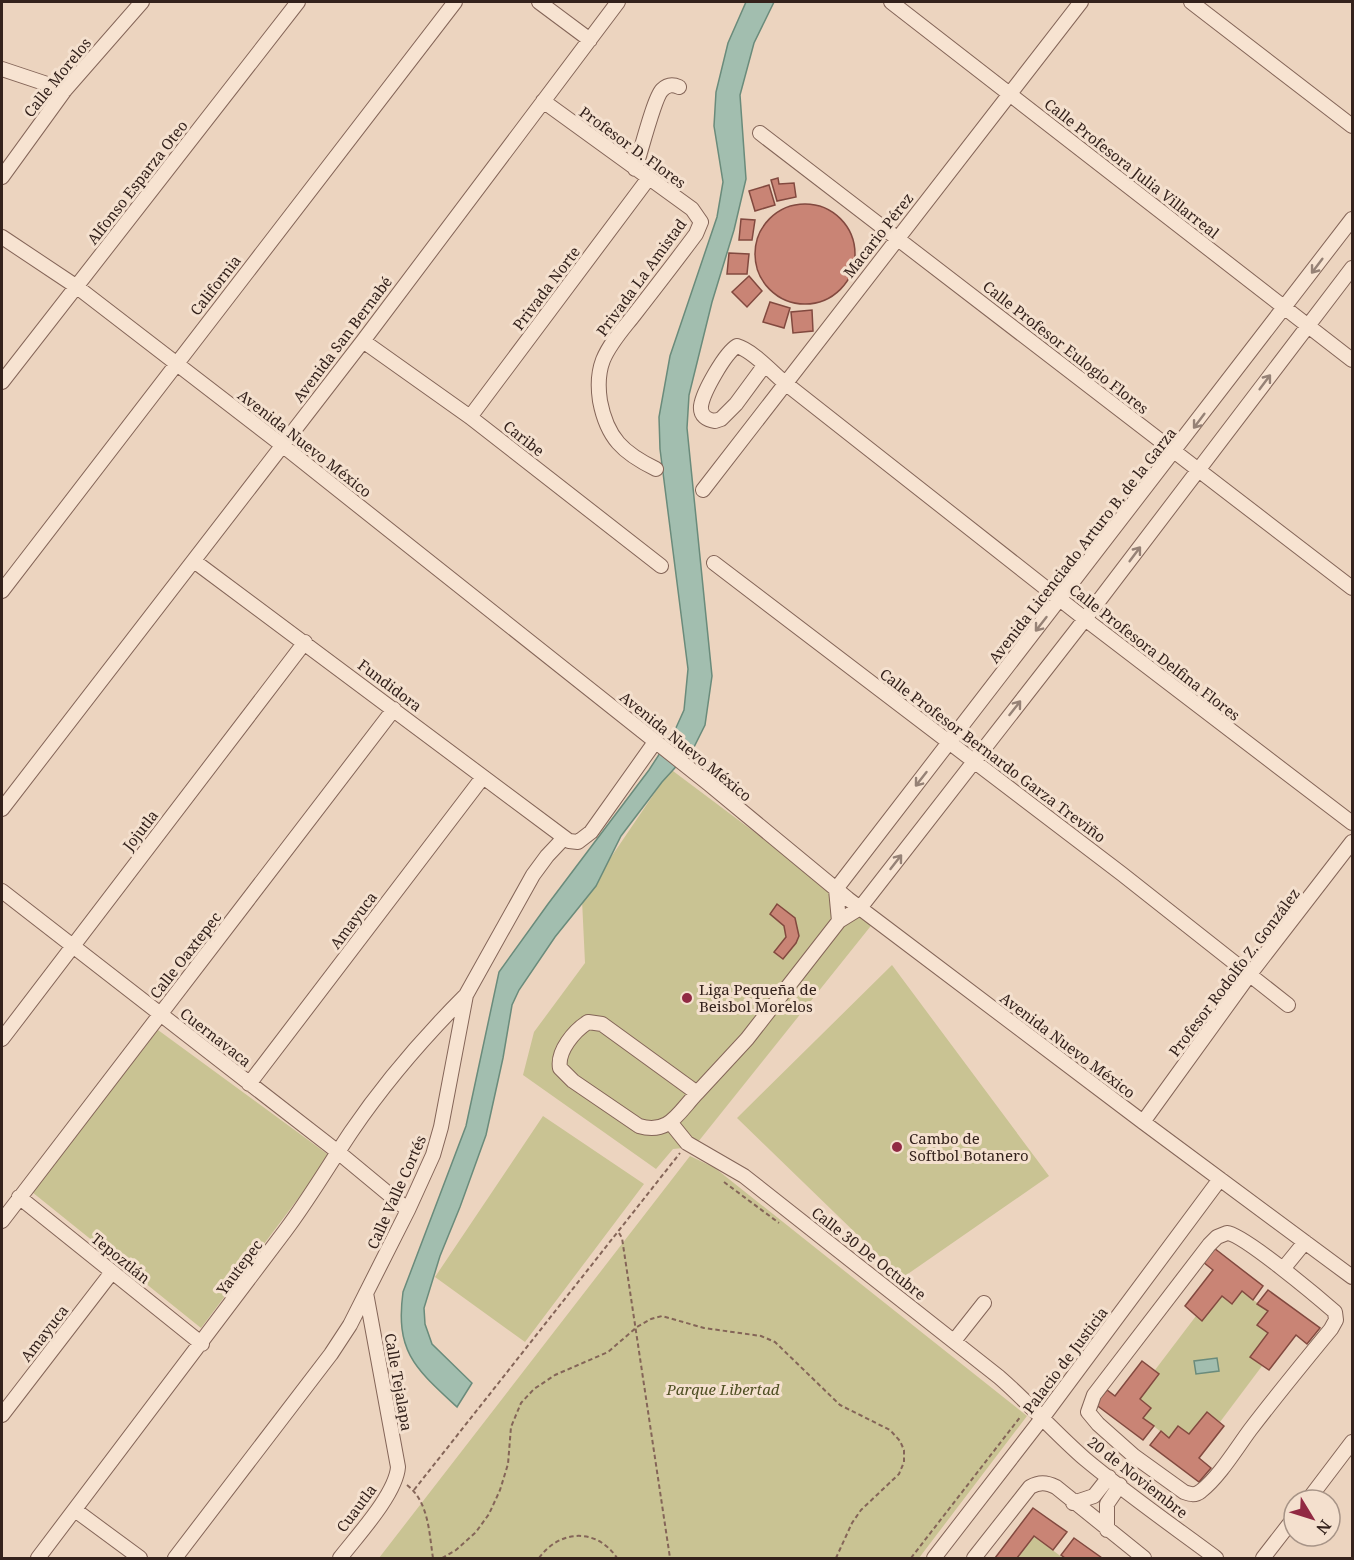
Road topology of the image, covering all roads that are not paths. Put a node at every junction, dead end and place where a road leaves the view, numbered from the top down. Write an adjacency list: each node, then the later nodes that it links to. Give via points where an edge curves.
1 (142, 2): 12 (street, Calle Morelos)
2 (298, 2): 25 (street, Alfonso Esparza Oteo)
3 (455, 2): 30 (street, California)
4 (538, 2): 9 (street)
5 (618, 2): 9 (street, Avenida San Bernabé)
6 (891, 2): 13 (street, Calle Profesora Julia Villarreal)
7 (1081, 2): 13 (street, Macario Pérez)
8 (1191, 2): 15 (street)
9 (590, 40): 14 (street, Avenida San Bernabé)
10 (2, 69): 12 (street)
11 (679, 87): 17 (street, via 667,86 657,96)
12 (65, 90): 18 (street, Calle Morelos)
13 (1010, 94): 23 (street, Macario Pérez); 26 (street, Calle Profesora Julia Villarreal)
14 (543, 101): 17 (street, Profesor D. Flores); 28 (street, Avenida San Bernabé)
15 (1353, 126)
16 (760, 133): 23 (street, Calle Profesor Eulogio Flores)
17 (635, 169): 19 (street, Profesor D. Flores)
18 (2, 177)
19 (648, 178): 21 (street, Profesor D. Flores, via 692,209); 34 (street, Privada Norte)
20 (1353, 219): 26 (street, Avenida Licenciado Arturo B. de la Garza, one-way to 26)
21 (701, 222): 37 (street, Privada La Amistad, via 696,234 613,342 600,370 599,392 608,429 627,452)
22 (2, 237): 25 (street, Avenida Nuevo México)
23 (898, 237): 33 (street, Macario Pérez); 36 (street, Calle Profesor Eulogio Flores)
24 (1353, 268): 27 (street)
25 (77, 286): 30 (street, Avenida Nuevo México); 32 (street, Alfonso Esparza Oteo)
26 (1284, 308): 27 (street, Calle Profesora Julia Villarreal); 36 (street, Avenida Licenciado Arturo B. de la Garza, one-way to 36)
27 (1308, 326): 29 (street, Calle Profesora Julia Villarreal); 38 (street, one-way to 27)
28 (363, 341): 34 (street, Caribe); 35 (street, Avenida San Bernabé)
29 (1353, 360)
30 (175, 363): 35 (street, Avenida Nuevo México); 44 (street, California)
31 (764, 366): 31 (street, Calle Profesora Delfina Flores, via 742,347 732,350 701,405 707,419 715,421 728,412); 33 (street, Calle Profesora Delfina Flores)
32 (2, 382)
33 (785, 383): 39 (street, Macario Pérez); 45 (street, Calle Profesora Delfina Flores)
34 (470, 417): 42 (street, Caribe)
35 (282, 445): 40 (street, Avenida San Bernabé); 50 (street, Avenida Nuevo México)
36 (1175, 452): 38 (street, Calle Profesor Eulogio Flores); 45 (street, Avenida Licenciado Arturo B. de la Garza)
37 (656, 469)
38 (1198, 470): 43 (street, Calle Profesor Eulogio Flores); 46 (street, one-way to 38)
39 (703, 490)
40 (194, 561): 47 (street, Fundidora); 53 (street, Avenida San Bernabé)
41 (714, 563): 49 (street, Calle Profesor Bernardo Garza Treviño)
42 (661, 566)
43 (1353, 588)
44 (2, 591)
45 (1060, 599): 46 (street, Calle Profesora Delfina Flores); 49 (street, Avenida Licenciado Arturo B. de la Garza, one-way to 49)
46 (1085, 619): 51 (street, one-way to 46); 54 (street, Calle Profesora Delfina Flores)
47 (305, 642): 48 (street, Fundidora); 61 (street, Jojutla)
48 (394, 709): 52 (street, Fundidora); 65 (street, Calle Oaxtepec)
49 (949, 743): 51 (street, Calle Profesor Bernardo Garza Treviño); 57 (street, Avenida Licenciado Arturo B. de la Garza, one-way to 57)
50 (657, 744): 55 (street, via 586,837 574,842); 57 (street, Avenida Nuevo México)
51 (974, 761): 59 (street, one-way to 51); 62 (street, Calle Profesor Bernardo Garza Treviño)
52 (483, 777): 55 (street, Fundidora); 67 (street, Amayuca)
53 (2, 809)
54 (1353, 823)
55 (563, 839): 63 (street, Calle Valle Cortés, via 533,875)
56 (1353, 842): 62 (street, Profesor Rodolfo Z. González)
57 (836, 889): 59 (street, Avenida Nuevo México); 60 (street)
58 (2, 891): 61 (street, Cuernavaca)
59 (860, 908): 60 (street); 70 (street, Avenida Nuevo México)
60 (838, 921): 68 (street, via 747,1039)
61 (72, 945): 65 (street, Cuernavaca); 66 (street, Jojutla)
62 (1250, 974): 64 (street, Calle Profesor Bernardo Garza Treviño); 70 (street, Profesor Rodolfo Z. González)
63 (466, 995): 71 (street, Yautepec, via 408,1056); 74 (street, Calle Valle Cortés, via 441,1128)
64 (1288, 1005)
65 (160, 1014): 67 (street, Cuernavaca); 73 (street, Calle Oaxtepec)
66 (2, 1039)
67 (249, 1084): 71 (street, Cuernavaca)
68 (697, 1093): 69 (street); 69 (street, via 602,1024 588,1022 563,1049 559,1063 564,1074 639,1126 660,1129)
69 (670, 1122): 82 (street, Calle 30 De Octubre, via 687,1143 744,1176)
70 (1143, 1122): 72 (street, Avenida Nuevo México)
71 (338, 1152): 74 (street, Cuernavaca); 83 (street, Yautepec, via 315,1190)
72 (1220, 1179): 76 (street, Avenida Nuevo México); 85 (street, Palacio de Justicia)
73 (19, 1197): 75 (street, Calle Oaxtepec); 78 (street, Tepoztlán)
74 (408, 1210): 80 (street, Calle Valle Cortés)
75 (2, 1221)
76 (1305, 1242): 77 (street); 79 (street, Avenida Nuevo México)
77 (1283, 1269): 77 (street, via 1331,1309 1336,1320 1205,1487 1195,1495 1184,1492 1098,1424 1088,1412 1090,1401 1217,1237 1232,1233)
78 (112, 1272): 83 (street, Tepoztlán); 84 (street, Amayuca)
79 (1353, 1277)
80 (366, 1293): 87 (street, Calle Tejalapa); 96 (street, Calle Valle Cortés, via 331,1354)
81 (984, 1303): 82 (street)
82 (954, 1341): 85 (street, Calle 30 De Octubre)
83 (202, 1344): 91 (street, Yautepec)
84 (2, 1415)
85 (1043, 1418): 88 (street, 20 de Noviembre); 98 (street, Palacio de Justicia)
86 (1353, 1442): 89 (street)
87 (397, 1477): 97 (street, Cuautla)
88 (1114, 1481): 90 (street, via 1089,1499); 92 (street, via 1107,1504); 101 (street, 20 de Noviembre)
89 (1317, 1488)
90 (1073, 1503): 92 (street); 99 (street, via 1050,1484 1030,1487)
91 (75, 1510): 94 (street, Yautepec); 95 (street)
92 (1107, 1530): 100 (street)
93 (1282, 1533): 102 (street)
94 (38, 1558)
95 (140, 1558)
96 (175, 1558)
97 (340, 1558)
98 (934, 1558)
99 (974, 1558)
100 (1144, 1558)
101 (1216, 1558)
102 (1263, 1558)

